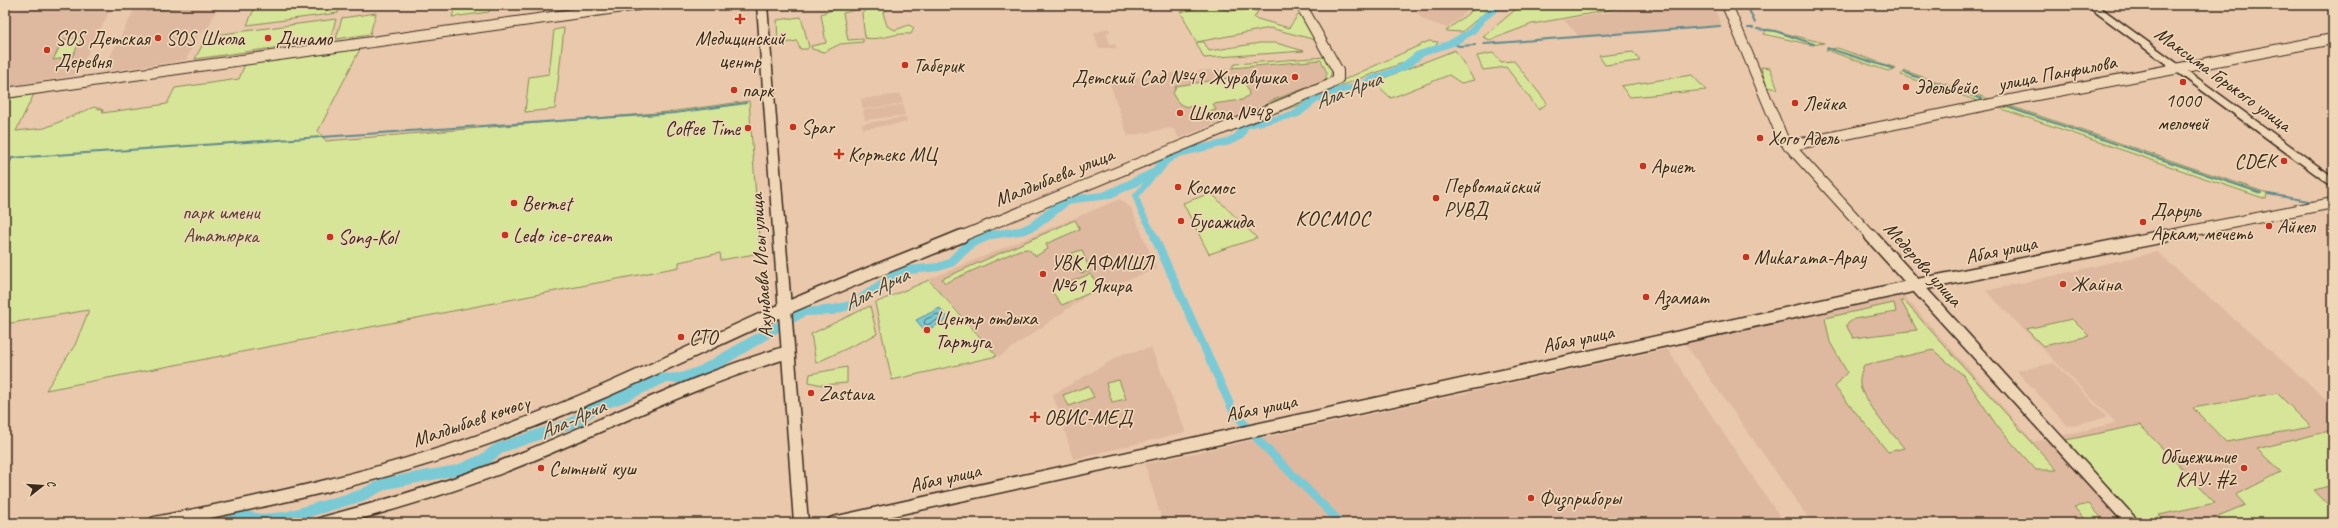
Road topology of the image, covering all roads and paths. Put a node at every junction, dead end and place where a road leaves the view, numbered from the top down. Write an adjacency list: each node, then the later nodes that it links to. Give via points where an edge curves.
1 (638, 5): 8 (street)
2 (762, 5): 13 (main road, Ахунбаева Исы улица)
3 (1301, 5): 13 (street, Малдыбаева улица, via 1330,55 1338,71 1338,79)
4 (1728, 5): 9 (street, Медерова улица, via 1781,136)
5 (2091, 5): 7 (main road, Максима Горького улица)
6 (2333, 39): 7 (street, улица Панфилова)
7 (2178, 69): 9 (street, улица Панфилова); 10 (main road, Максима Горького улица)
8 (5, 93)
9 (1788, 146): 12 (street, Медерова улица)
10 (2333, 183)
11 (2333, 203): 12 (street, Абая улица)
12 (1917, 285): 18 (street, Абая улица); 19 (street, Медерова улица)
13 (785, 313): 14 (main road, Ахунбаева Исы улица); 15 (street, Малдыбаев көчөсү, via 771,315 691,355 528,422 444,453 335,484)
14 (788, 346): 16 (street, via 460,483); 17 (main road, Ахунбаева Исы улица)
15 (155, 523)
16 (323, 523)
17 (801, 523)
18 (833, 523)
19 (2132, 523)

